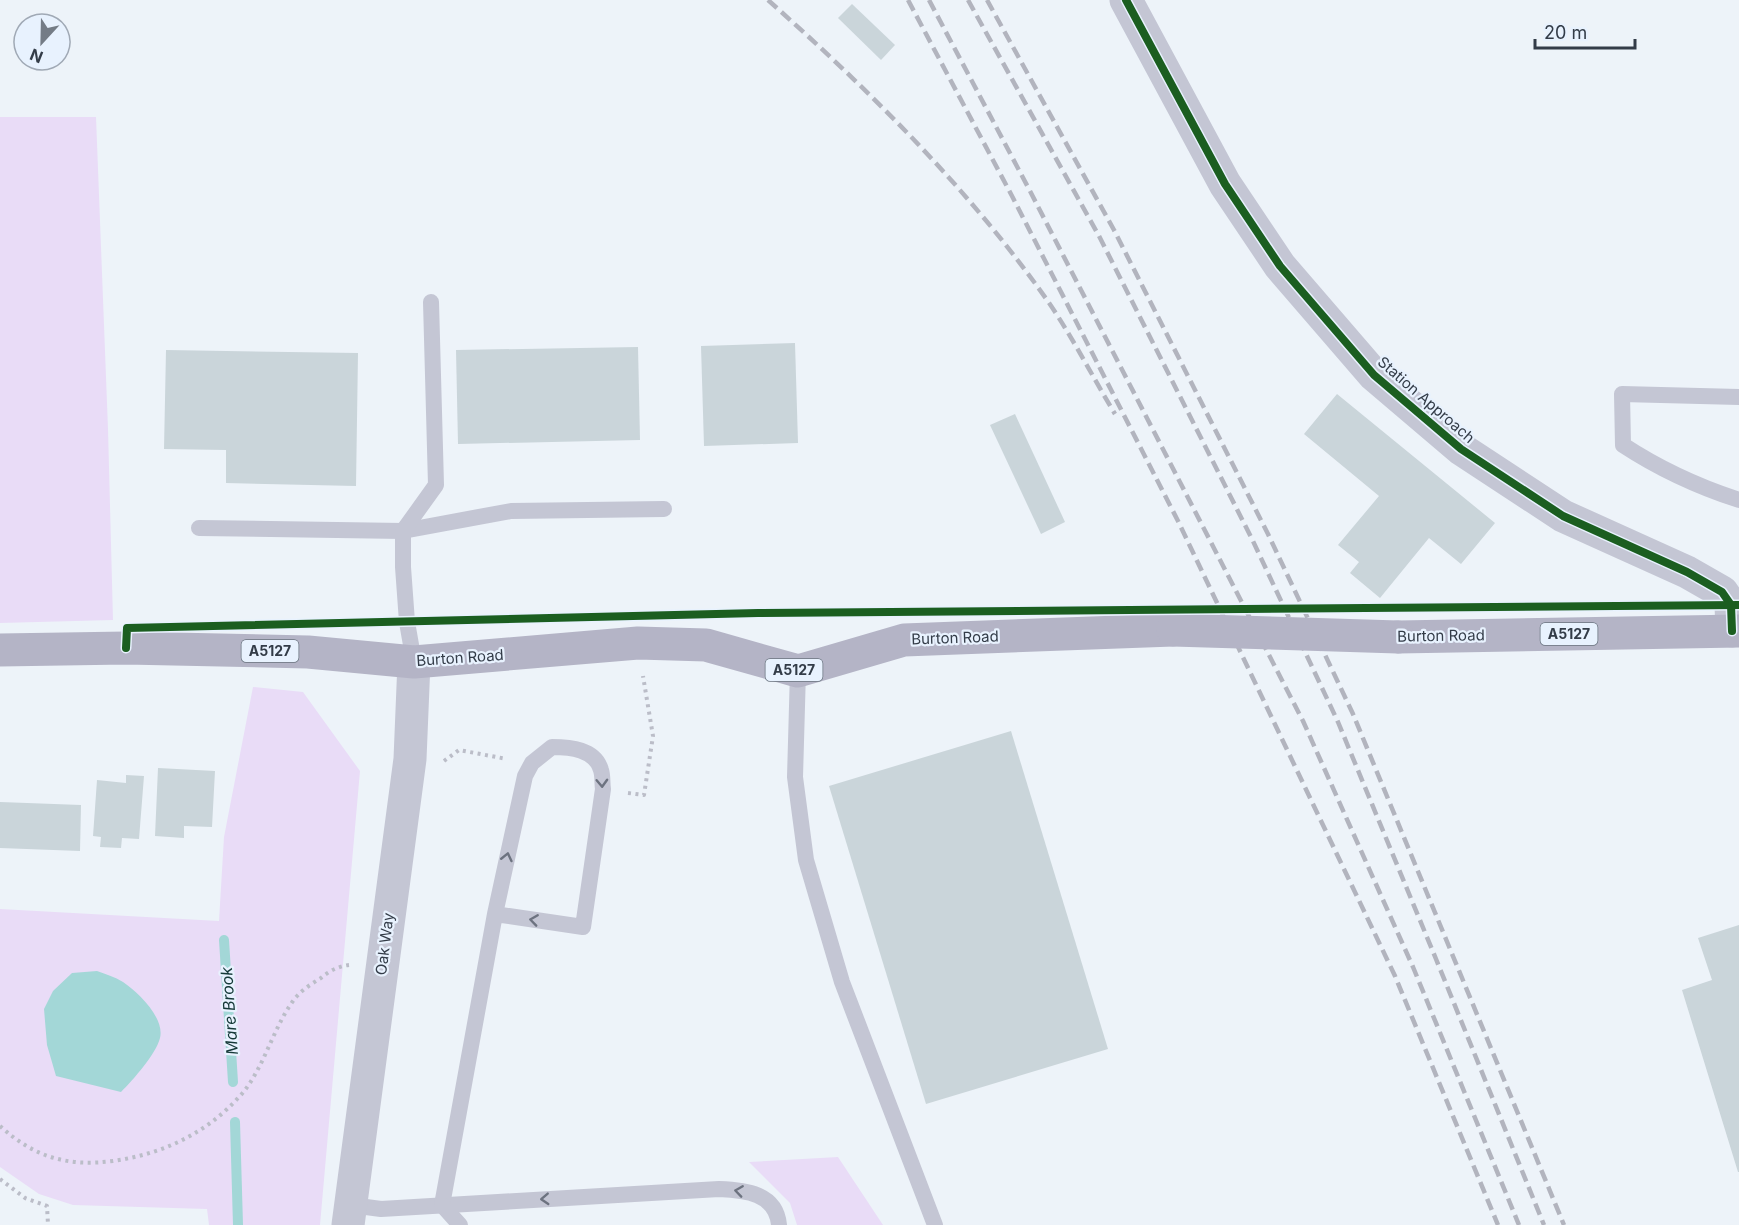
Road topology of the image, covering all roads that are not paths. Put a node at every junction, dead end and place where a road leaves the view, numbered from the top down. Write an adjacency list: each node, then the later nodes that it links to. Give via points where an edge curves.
1 (1126, 0): 8 (street, Station Approach, via 1225,184 1280,266 1374,375 1461,449 1563,516 1722,592 1731,605)
2 (431, 302): 7 (lane, via 436,485)
3 (1739, 397): 4 (lane, via 1622,394 1623,445 1657,468)
4 (1739, 500)
5 (664, 509): 7 (lane, via 511,511)
6 (199, 528): 7 (lane)
7 (404, 531): 10 (lane, via 407,622)
8 (1735, 631): 11 (highway, Burton Road / A5127, bridge, via 1398,637 1173,630 904,640)
9 (0, 650): 10 (highway, Burton Road / A5127, via 308,652)
10 (414, 663): 11 (highway, Burton Road / A5127, via 638,643 706,645); 14 (street, Oak Way, via 410,759)
11 (798, 671): 17 (lane, via 795,777 806,860 842,982)
12 (495, 914): 12 (lane, one-way to 12, via 525,776 532,763 552,747 575,748 593,758 601,769 603,789 583,927); 13 (lane)
13 (442, 1205): 14 (lane); 15 (lane); 16 (lane, one-way to 13, via 778,1214 761,1196 744,1190)
14 (350, 1215)
15 (460, 1225)
16 (779, 1225)
17 (935, 1225)

